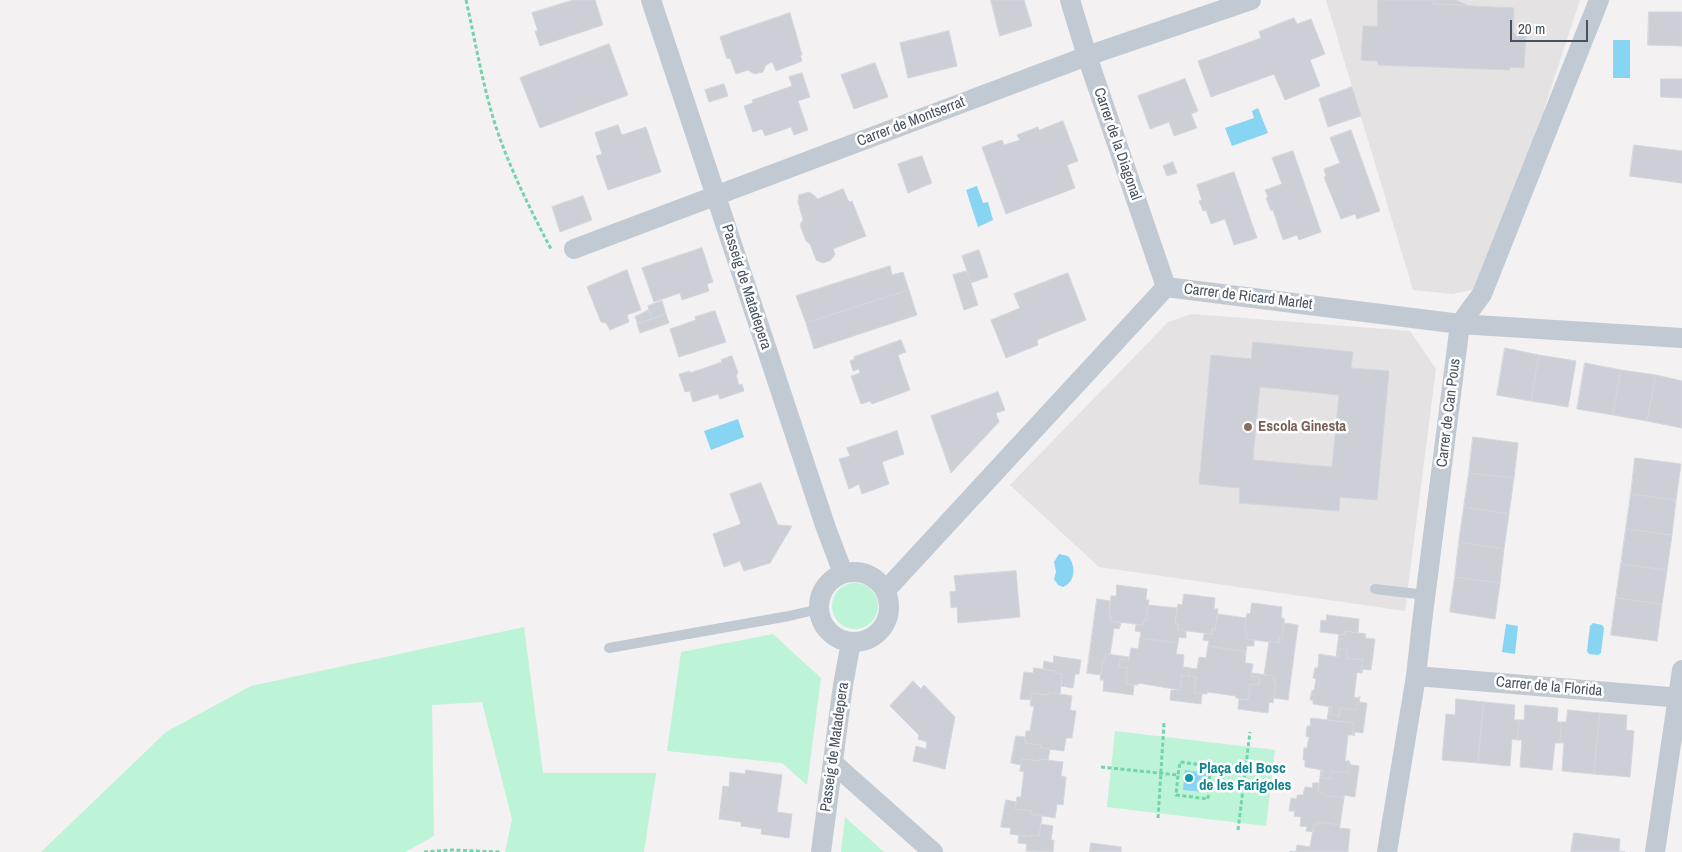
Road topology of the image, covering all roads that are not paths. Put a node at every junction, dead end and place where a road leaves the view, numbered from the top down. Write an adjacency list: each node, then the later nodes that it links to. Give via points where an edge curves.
1 (651, 0): 6 (street, Passeig de Matadepera)
2 (1070, 0): 5 (street, Carrer de la Diagonal)
3 (1251, 0): 5 (street, Carrer de Montserrat)
4 (1599, 0): 9 (street, Carrer de Can Pous, via 1482,294)
5 (1087, 56): 6 (street, Carrer de Montserrat); 8 (street, Carrer de la Diagonal)
6 (716, 195): 7 (street, Carrer de Montserrat); 11 (street, Passeig de Matadepera)
7 (574, 249)
8 (1166, 287): 9 (street, Carrer de Ricard Marlet); 13 (street, Carrer de Ricard Marlet)
9 (1460, 324): 10 (street, Carrer de Ricard Marlet); 14 (street, Carrer de Can Pous)
10 (1682, 338)
11 (843, 573): 13 (street, via 868,574); 15 (street, via 827,583 819,599)
12 (1375, 589): 14 (lane)
13 (885, 591): 16 (street, via 889,609 883,626 869,638)
14 (1426, 596): 19 (street, Carrer de Can Pous)
15 (819, 609): 16 (street, via 823,623 832,634); 17 (lane)
16 (851, 642): 21 (street, Passeig de Matadepera)
17 (609, 648)
18 (1682, 670): 20 (street)
19 (1416, 676): 20 (street, Carrer de la Florida); 24 (street, Carrer de Can Pous)
20 (1680, 698): 25 (street)
21 (833, 763): 22 (street, Passeig de Matadepera); 23 (street)
22 (821, 852)
23 (933, 852)
24 (1387, 852)
25 (1655, 852)

